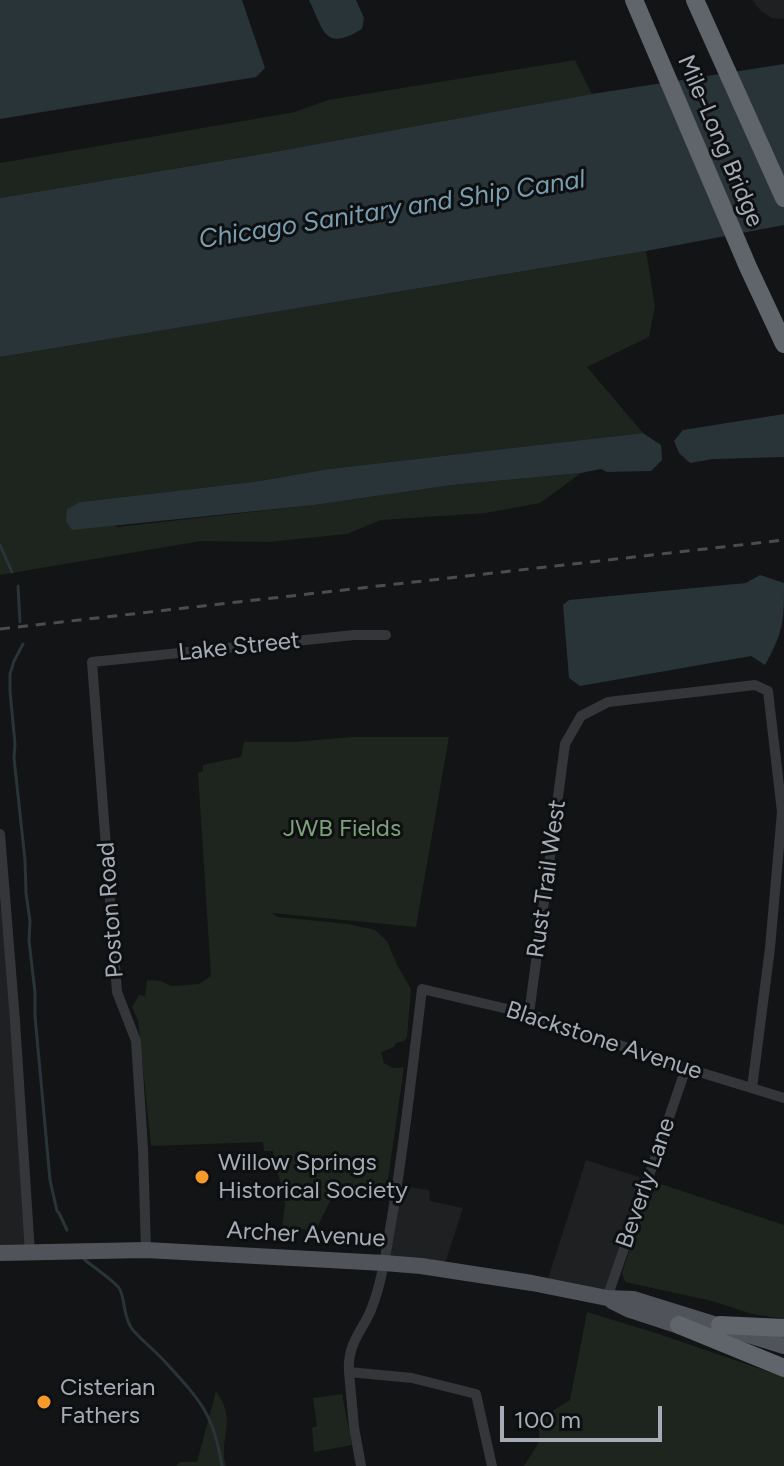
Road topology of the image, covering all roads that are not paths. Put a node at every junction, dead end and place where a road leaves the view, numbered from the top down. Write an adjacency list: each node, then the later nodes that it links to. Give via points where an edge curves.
1 (634, 0): 4 (highway, Mile-Long Bridge)
2 (695, 0): 3 (highway, Mile-Long Bridge)
3 (784, 198)
4 (784, 344)
5 (386, 635): 6 (street, Lake Street)
6 (92, 662): 12 (street, Poston Road, via 117,992 136,1041)
7 (0, 834): 14 (street)
8 (529, 1014): 9 (street, Blackstone Avenue); 10 (street, Rust Trail West, via 565,744 581,716 608,702 755,685 768,691 782,812); 15 (street, Blackstone Avenue, via 422,989)
9 (686, 1068): 10 (street, Blackstone Avenue); 16 (street, Beverly Lane)
10 (752, 1088): 11 (street, Blackstone Avenue)
11 (784, 1098)
12 (146, 1250): 14 (main road, Archer Avenue); 15 (main road, Archer Avenue)
13 (0, 1253): 14 (main road, Archer Avenue)
14 (30, 1253)
15 (384, 1263): 16 (main road, Archer Avenue); 22 (street, via 378,1293 348,1357)
16 (607, 1298): 17 (main road, Archer Avenue); 18 (main road, Archer Avenue, via 633,1299)
17 (679, 1325): 21 (highway)
18 (720, 1325): 19 (highway); 20 (main road, Archer Avenue)
19 (784, 1328)
20 (784, 1346)
21 (784, 1365)
22 (349, 1372): 23 (street); 24 (street, via 412,1378 476,1394)
23 (361, 1466)
24 (492, 1466)

